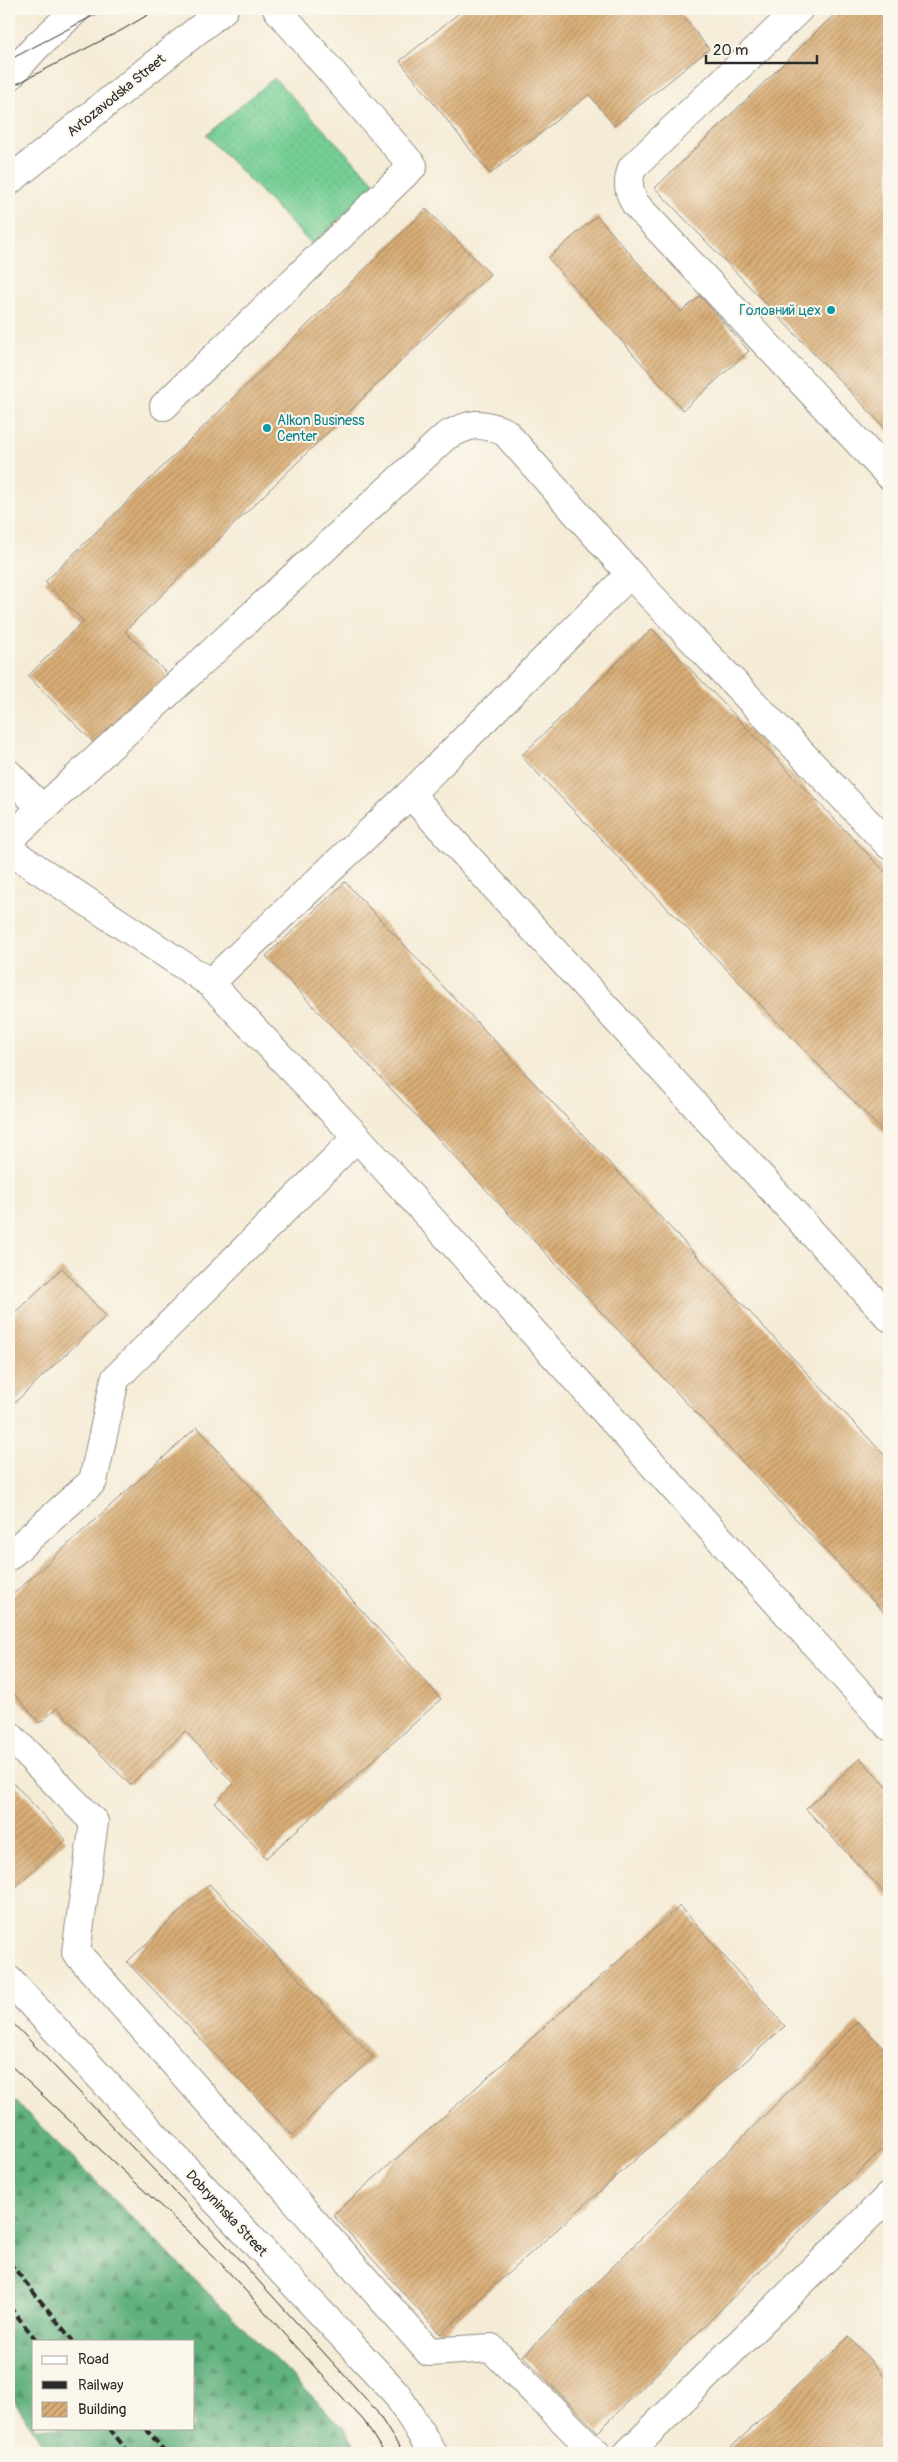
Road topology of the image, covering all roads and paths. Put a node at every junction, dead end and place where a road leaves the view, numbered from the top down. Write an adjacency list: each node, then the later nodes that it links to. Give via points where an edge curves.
1 (77, 9): 5 (street, via 36,46)
2 (224, 9): 6 (street, Avtozavodska Street)
3 (277, 9): 7 (street, via 413,166)
4 (798, 9): 8 (street, via 632,168 629,192 636,204)
5 (9, 77)
6 (9, 181)
7 (164, 406)
8 (889, 475)
9 (630, 574): 11 (street); 12 (street, via 505,432 485,424 465,426 446,436); 13 (street)
10 (9, 774): 12 (street, via 41,808)
11 (410, 794): 15 (street); 17 (street)
12 (9, 840)
13 (889, 845)
14 (9, 850): 15 (street)
15 (210, 983): 16 (street)
16 (357, 1137): 18 (street, via 115,1379 93,1481); 19 (street)
17 (889, 1317)
18 (9, 1556)
19 (889, 1726)
20 (9, 1735): 24 (street, via 94,1822 76,1952 429,2352 491,2348)
21 (9, 1980): 23 (street, Dobryninska Street, via 396,2393)
22 (889, 2196): 25 (street)
23 (433, 2453)
24 (596, 2453)
25 (628, 2453)

